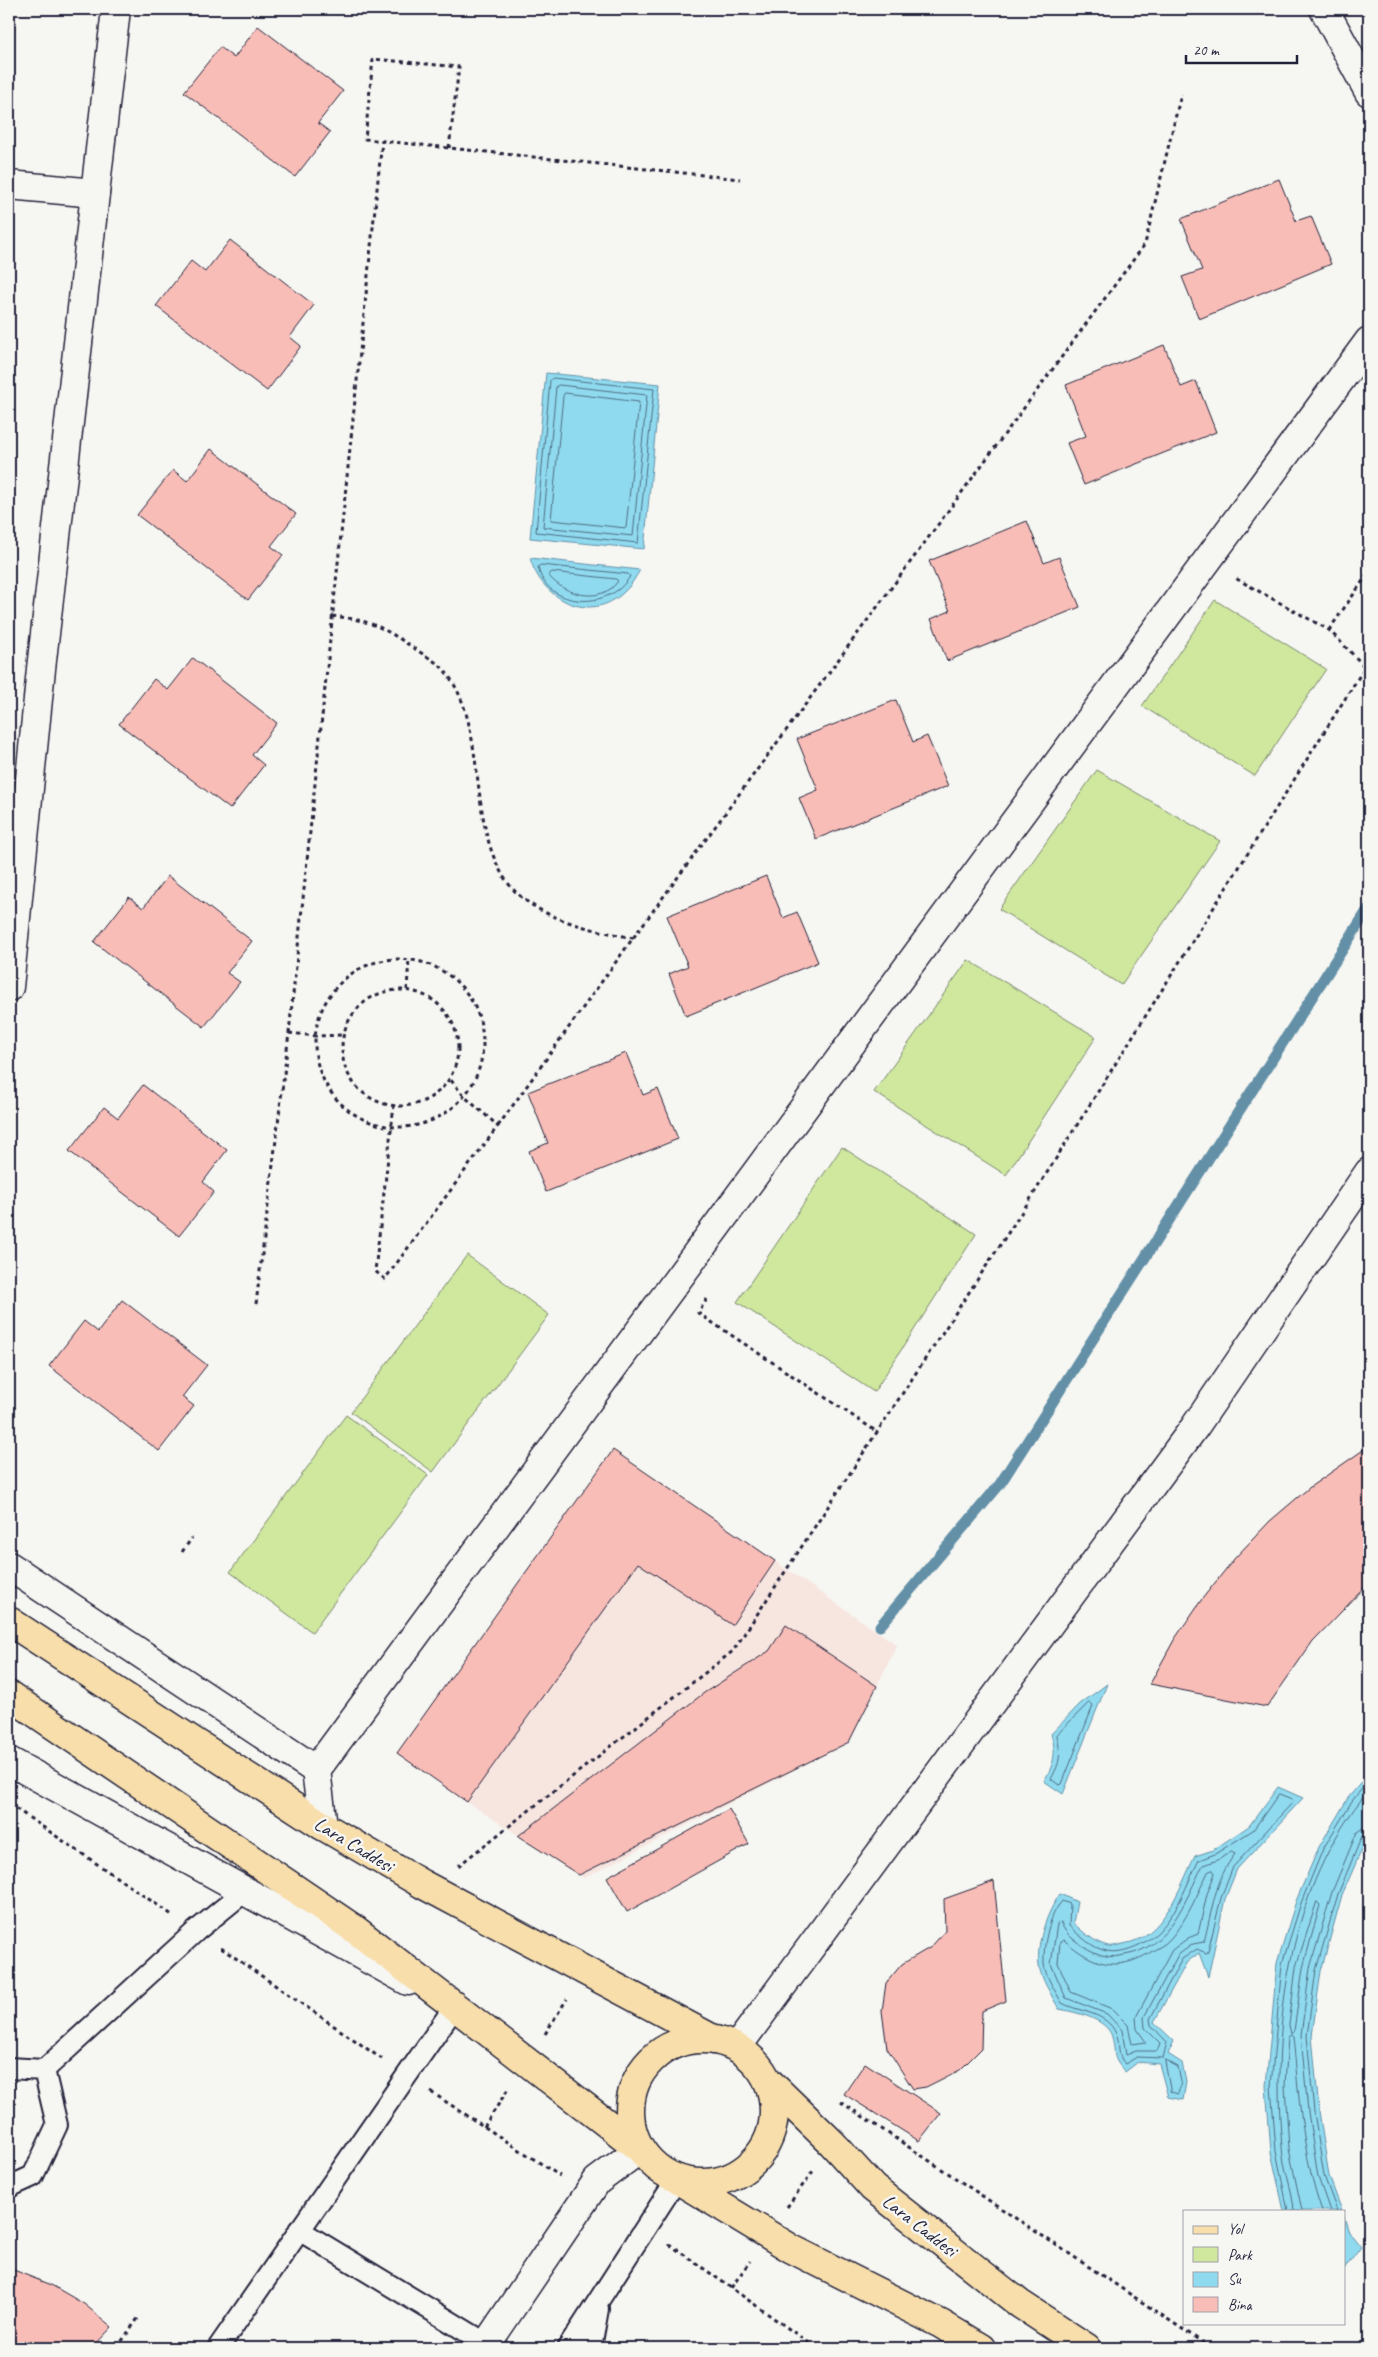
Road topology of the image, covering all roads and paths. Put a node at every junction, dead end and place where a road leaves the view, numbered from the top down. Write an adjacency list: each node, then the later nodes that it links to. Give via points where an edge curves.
1 (116, 9): 9 (street)
2 (1324, 9): 3 (street)
3 (1369, 92)
4 (1181, 94): 15 (path, via 1145,244)
5 (382, 141): 6 (path); 6 (path, via 365,139 373,59 459,67); 13 (path)
6 (449, 148): 7 (path)
7 (740, 179)
8 (9, 185): 9 (street)
9 (95, 193): 17 (street)
10 (1369, 341): 37 (street)
11 (1369, 572): 14 (path)
12 (1231, 576): 14 (path)
13 (332, 616): 15 (path, via 362,619 391,632 444,669 463,699 491,851 513,888 542,911 583,928); 19 (path)
14 (1329, 630): 30 (path, via 1366,667 1033,1195)
15 (633, 938): 25 (path)
16 (409, 958): 18 (path); 21 (path, via 364,966 340,982 324,1004); 23 (path, via 448,974 469,994 481,1020 484,1048 479,1074)
17 (9, 987)
18 (407, 990): 20 (path, via 390,990 373,996 349,1019); 22 (path, via 425,995 441,1007 452,1022 458,1041 457,1060)
19 (289, 1033): 21 (path); 29 (path)
20 (343, 1035): 21 (path); 24 (path, via 342,1054 348,1073 359,1089 375,1100)
21 (316, 1036): 26 (path, via 316,1058 325,1083 341,1105 364,1120)
22 (449, 1078): 23 (path); 24 (path, via 425,1100 410,1105)
23 (465, 1097): 25 (path); 26 (path, via 444,1116 418,1126)
24 (394, 1105): 26 (path)
25 (498, 1126): 26 (path, via 386,1279 375,1271)
26 (390, 1127)
27 (1369, 1172): 44 (street, via 1194,1428)
28 (709, 1297): 30 (path, via 698,1313)
29 (256, 1304)
30 (877, 1432): 40 (path, via 733,1651)
31 (192, 1538): 32 (path)
32 (182, 1552)
33 (9, 1566): 37 (street)
34 (9, 1621): 39 (main road, Lara Caddesi)
35 (9, 1695): 43 (main road, via 352,1928)
36 (9, 1761): 41 (street)
37 (316, 1770): 39 (street)
38 (9, 1804): 42 (path)
39 (323, 1826): 44 (main road, Lara Caddesi, via 422,1884)
40 (456, 1867)
41 (245, 1891): 42 (lane); 43 (street)
42 (196, 1931): 46 (lane); 47 (path)
43 (455, 2006): 47 (lane); 52 (main road)
44 (726, 2043): 48 (main road, via 756,2062); 52 (main road, via 691,2039 669,2047 650,2061 636,2081 630,2104 632,2127)
45 (9, 2068): 46 (lane)
46 (44, 2070): 54 (lane, via 57,2125 33,2176)
47 (407, 2076): 55 (path); 57 (lane)
48 (769, 2082): 51 (main road, Lara Caddesi); 53 (main road, via 775,2106 773,2129 763,2152 746,2169 725,2180 700,2183)
49 (838, 2101): 50 (path)
50 (854, 2111): 51 (path); 70 (path)
51 (832, 2143): 58 (path); 69 (main road, Lara Caddesi, via 881,2194 1020,2304)
52 (640, 2149): 53 (main road, via 656,2167); 55 (street, via 597,2181)
53 (677, 2178): 56 (lane); 58 (main road)
54 (9, 2187)
55 (588, 2195): 62 (street)
56 (646, 2227): 59 (path); 60 (lane)
57 (299, 2230): 62 (lane); 64 (lane)
58 (768, 2234): 59 (path); 68 (main road)
59 (731, 2288): 67 (path)
60 (600, 2297): 65 (lane); 66 (lane)
61 (139, 2317): 63 (path)
62 (485, 2346)
63 (117, 2348)
64 (218, 2348)
65 (568, 2348)
66 (590, 2348)
67 (816, 2348)
68 (981, 2348)
69 (1087, 2348)
70 (1211, 2348)

